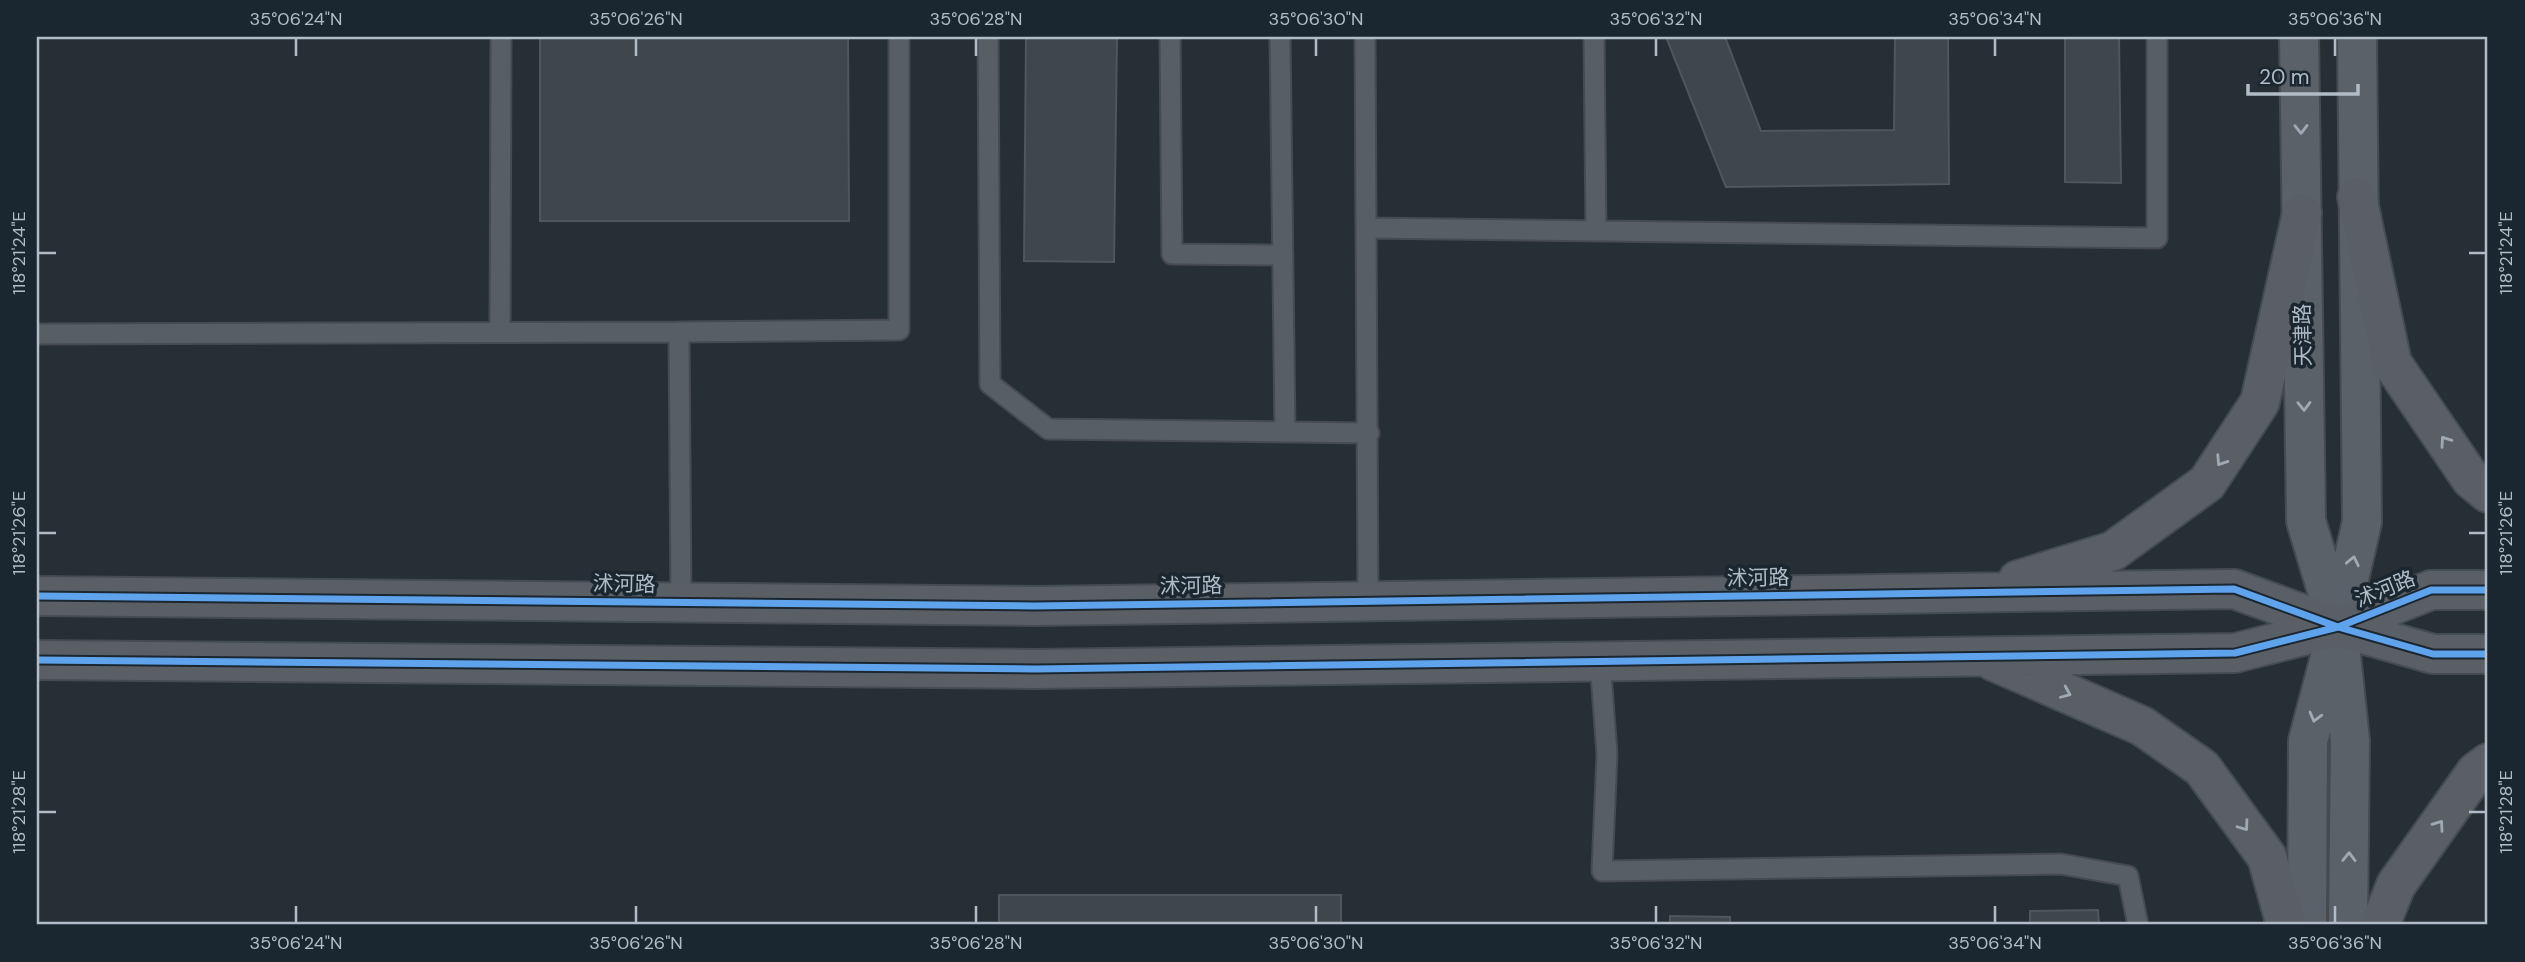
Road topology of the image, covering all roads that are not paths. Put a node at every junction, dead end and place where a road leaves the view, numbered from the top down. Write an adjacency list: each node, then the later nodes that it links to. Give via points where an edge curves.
1 (501, 37): 16 (lane)
2 (899, 37): 17 (lane, via 899,330)
3 (988, 37): 19 (lane, via 990,384 1048,429)
4 (1170, 37): 15 (lane, via 1172,254)
5 (1280, 37): 15 (lane)
6 (1365, 37): 13 (lane)
7 (1594, 37): 14 (lane)
8 (2157, 37): 14 (lane, via 2157,238)
9 (2300, 37): 12 (main road, 天津路, one-way to 12)
10 (2357, 37): 11 (main road, 天津路)
11 (2357, 197): 21 (main road, one-way to 11, via 2471,479 2392,363); 27 (main road, 天津路, one-way to 11, via 2362,522)
12 (2302, 213): 23 (main road, one-way to 23, via 2260,402 2207,483 2113,551); 27 (main road, 天津路, one-way to 27, via 2306,521)
13 (1366, 228): 14 (lane); 20 (lane)
14 (1596, 231)
15 (1283, 256): 19 (lane)
16 (500, 332): 17 (lane); 18 (lane)
17 (679, 332): 26 (lane)
18 (37, 334)
19 (1285, 432): 20 (lane)
20 (1369, 433): 25 (lane)
21 (2488, 493)
22 (2488, 590): 27 (main road, 沭河路, via 2431,590)
23 (1977, 593): 25 (main road, 沭河路); 27 (main road, 沭河路, via 2234,589)
24 (37, 596): 26 (main road, 沭河路)
25 (1368, 601): 26 (main road, 沭河路, via 1034,606)
26 (681, 602)
27 (2338, 628): 28 (main road, 沭河路, via 2432,654); 29 (main road, 沭河路, via 2235,653); 35 (main road, 天津路, one-way to 35, via 2308,741); 36 (main road, 天津路, one-way to 27, via 2350,741)
28 (2488, 654)
29 (1981, 656): 31 (main road, 沭河路); 34 (main road, one-way to 34, via 2142,726 2202,768 2267,857)
30 (37, 660): 31 (main road, 沭河路, via 1035,669)
31 (1600, 661): 33 (lane, via 1607,754 1602,871 2061,864 2129,876)
32 (2488, 763): 37 (main road, one-way to 32, via 2396,885 2476,772)
33 (2138, 925)
34 (2286, 925)
35 (2307, 925)
36 (2348, 925)
37 (2380, 925)

